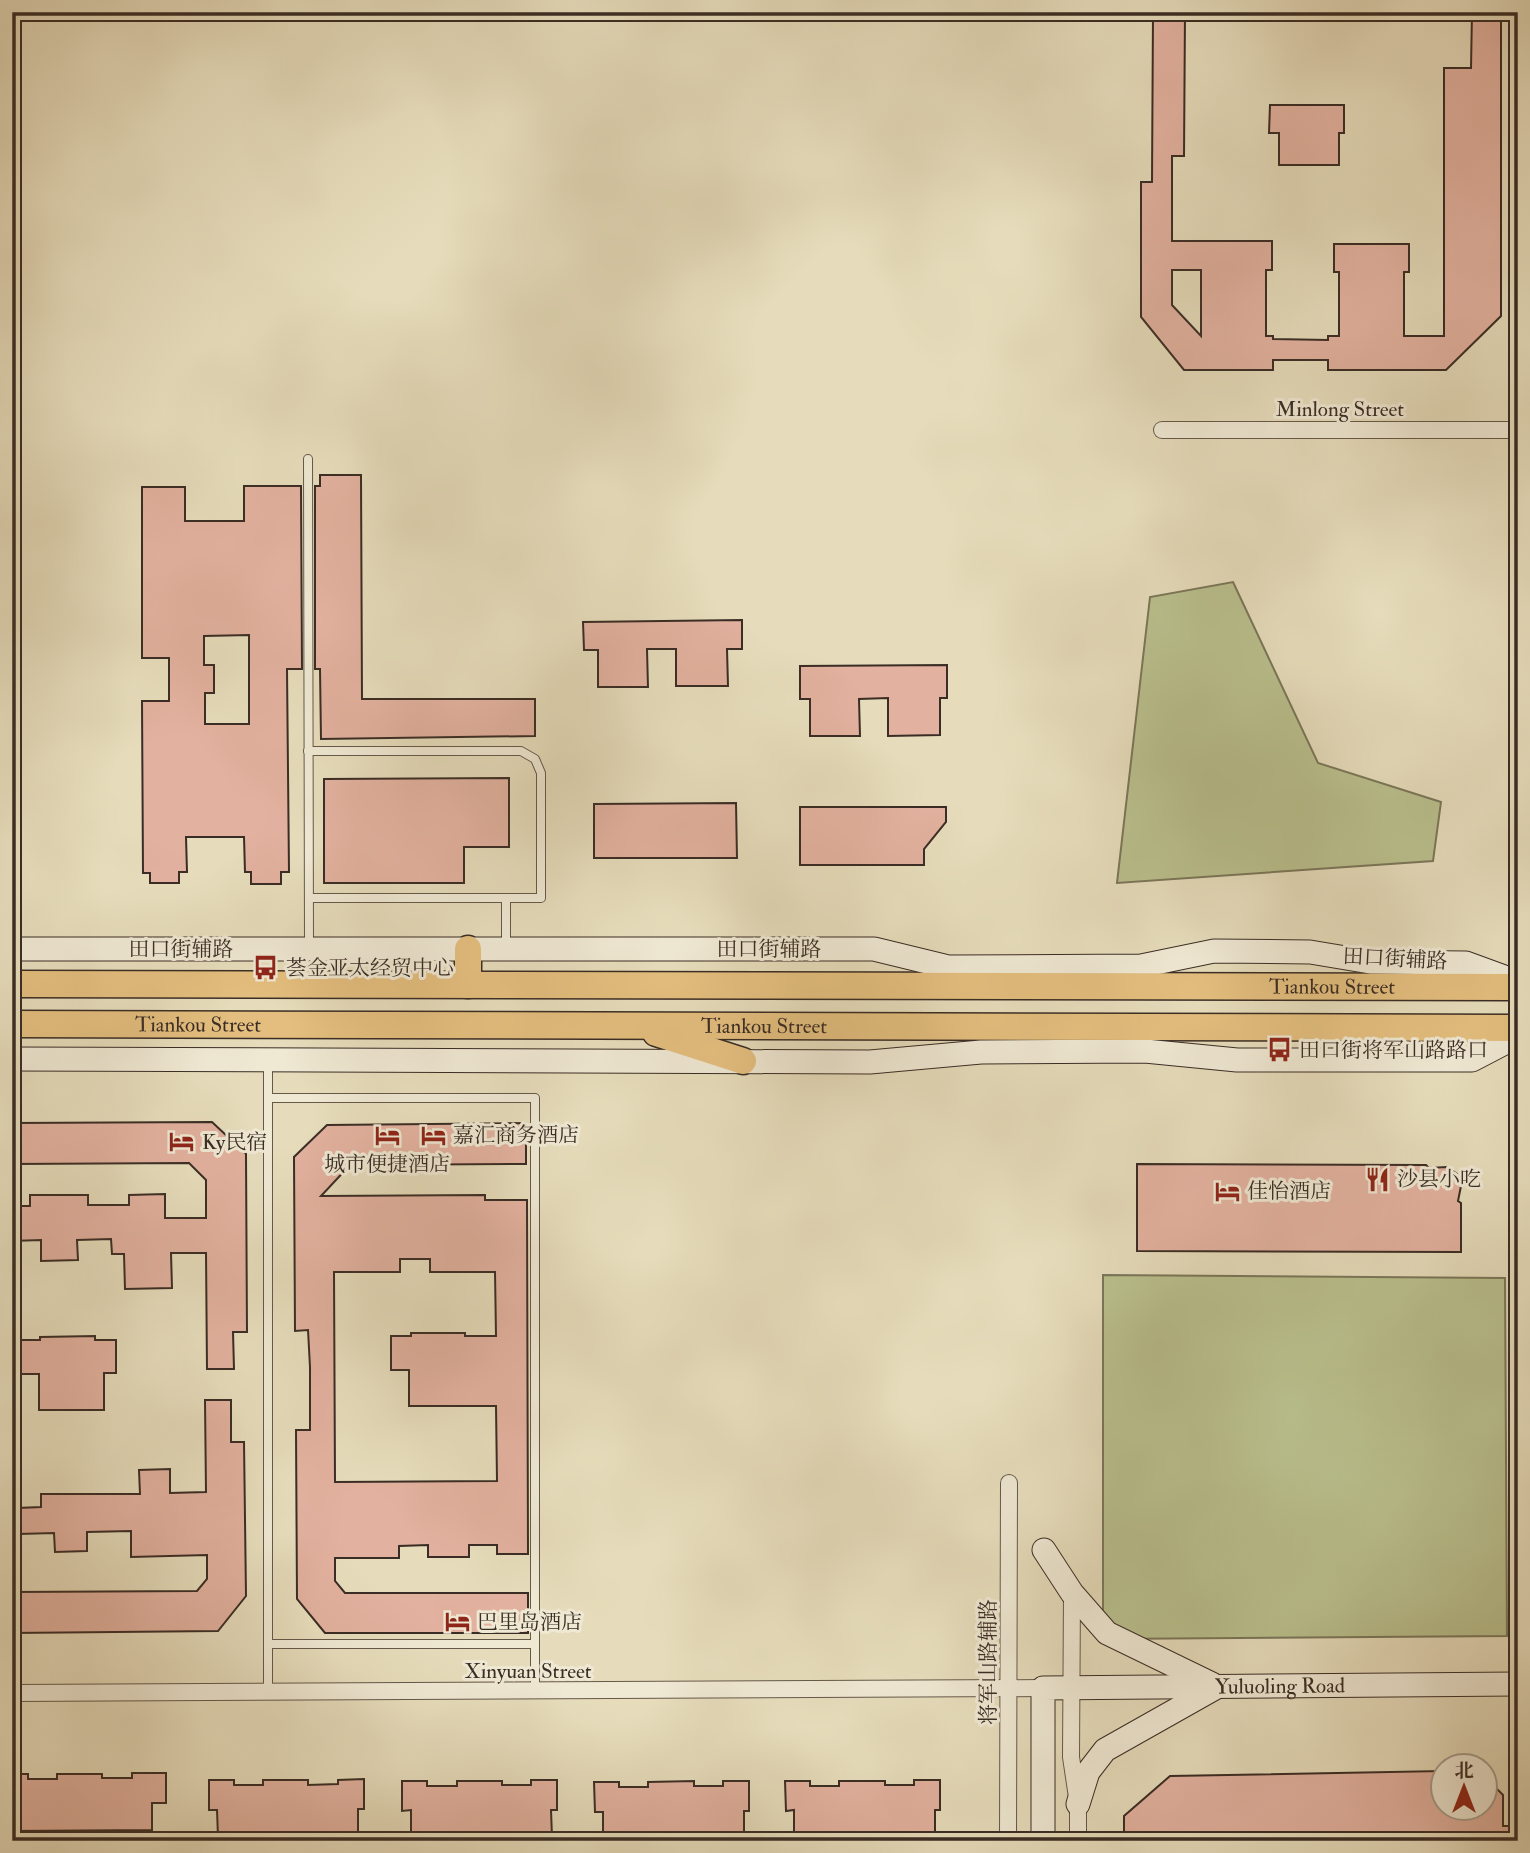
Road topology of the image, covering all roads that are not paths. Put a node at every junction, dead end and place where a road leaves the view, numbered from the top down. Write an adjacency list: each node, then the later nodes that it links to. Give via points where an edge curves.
1 (1162, 430): 2 (street, Minlong Street)
2 (1518, 430)
3 (308, 459): 4 (lane)
4 (309, 751): 5 (lane); 6 (lane, via 521,751 535,760 541,773 541,898)
5 (309, 898): 6 (lane); 8 (lane)
6 (506, 898): 10 (lane)
7 (12, 949): 8 (street, 田口街辅路)
8 (309, 949): 9 (street, 田口街辅路)
9 (468, 949): 10 (street, 田口街辅路); 13 (main road)
10 (506, 949): 11 (street, 田口街辅路, via 874,949 948,967 1141,966 1214,951 1310,952 1370,962 1466,963)
11 (1518, 982)
12 (12, 984): 13 (main road, Tiankou Street)
13 (468, 985): 14 (main road, Tiankou Street)
14 (1518, 988)
15 (12, 1024): 16 (main road, Tiankou Street)
16 (635, 1025): 17 (main road, Tiankou Street); 21 (main road)
17 (1518, 1028)
18 (1518, 1036): 21 (street, via 1472,1060 1237,1060 1145,1051)
19 (12, 1059): 20 (street)
20 (268, 1059): 21 (street); 22 (lane)
21 (743, 1062)
22 (268, 1098): 26 (lane); 27 (lane, via 535,1098)
23 (1009, 1483): 30 (street, 将军山路辅路)
24 (1044, 1550): 25 (street)
25 (1072, 1593): 29 (street, via 1107,1633); 32 (street)
26 (268, 1644): 27 (lane); 33 (lane)
27 (535, 1644): 34 (lane)
28 (1518, 1684): 29 (street, Yuluoling Road)
29 (1218, 1686): 32 (street, Yuluoling Road); 36 (street, via 1105,1750 1088,1772)
30 (1009, 1688): 31 (street, Xinyuan Street); 34 (street, Xinyuan Street); 37 (street, 将军山路辅路)
31 (1043, 1688): 32 (street, Yuluoling Road); 38 (street)
32 (1071, 1688): 36 (street, via 1071,1757)
33 (268, 1692): 34 (street, Xinyuan Street); 35 (street, Xinyuan Street)
34 (535, 1692)
35 (12, 1693)
36 (1078, 1804): 39 (street)
37 (1008, 1841)
38 (1043, 1841)
39 (1078, 1841)

